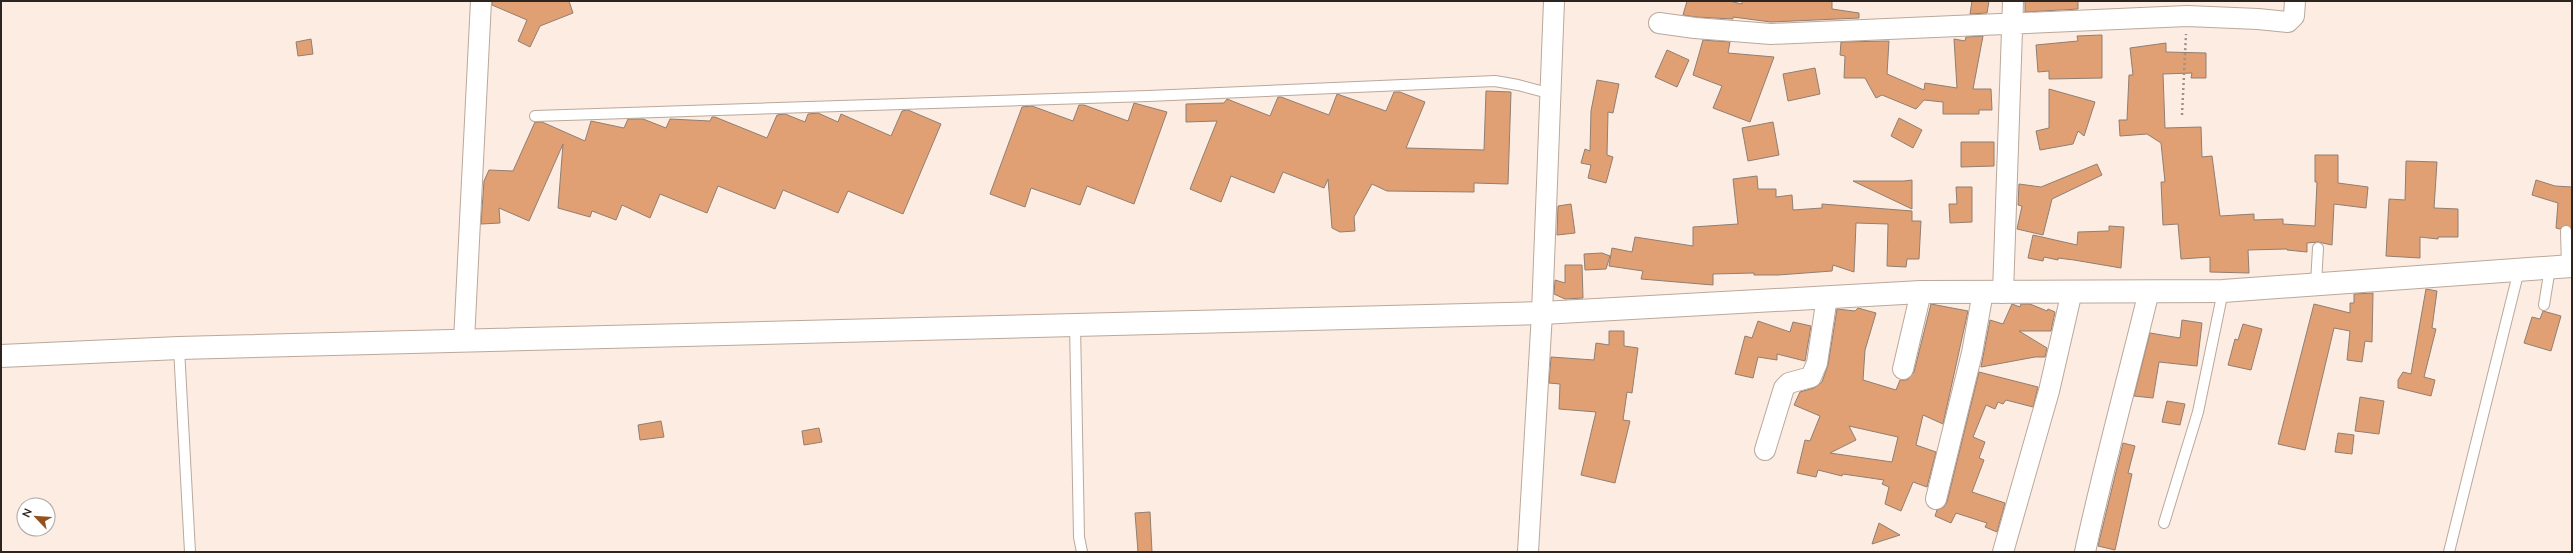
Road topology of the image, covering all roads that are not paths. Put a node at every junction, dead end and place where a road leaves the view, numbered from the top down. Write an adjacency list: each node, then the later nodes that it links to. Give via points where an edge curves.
1 (481, 1): 23 (street)
2 (1554, 1): 7 (street)
3 (2013, 1): 6 (street)
4 (2295, 1): 6 (street, via 2294,16 2288,22 2187,16)
5 (1659, 22): 6 (street, via 1695,28 1771,34)
6 (2012, 23): 18 (street)
7 (1552, 94): 8 (lane, via 1518,84 1496,81 1148,96); 21 (street)
8 (535, 116)
9 (2566, 231): 11 (lane)
10 (2318, 248): 13 (lane)
11 (2563, 267): 12 (street); 20 (lane)
12 (2519, 270): 13 (street); 35 (lane)
13 (2316, 284): 16 (street)
14 (2072, 291): 15 (street); 18 (street); 33 (street, via 2049,391)
15 (2149, 291): 16 (street); 34 (street, via 2123,400 2106,456)
16 (2223, 291): 29 (lane, via 2198,412)
17 (1921, 292): 18 (street); 19 (street); 26 (street)
18 (1993, 293): 28 (street, via 1972,353)
19 (1827, 297): 21 (street); 27 (street, via 1817,363 1811,377 1789,383 1784,388)
20 (2544, 305)
21 (1542, 313): 22 (street); 32 (street)
22 (1076, 325): 23 (street); 31 (lane)
23 (464, 341): 24 (street)
24 (179, 348): 25 (street); 30 (lane)
25 (1, 356)
26 (1903, 369)
27 (1765, 450)
28 (1936, 499)
29 (2164, 524)
30 (190, 552)
31 (1082, 552)
32 (1528, 552)
33 (2003, 552)
34 (2085, 552)
35 (2449, 552)

